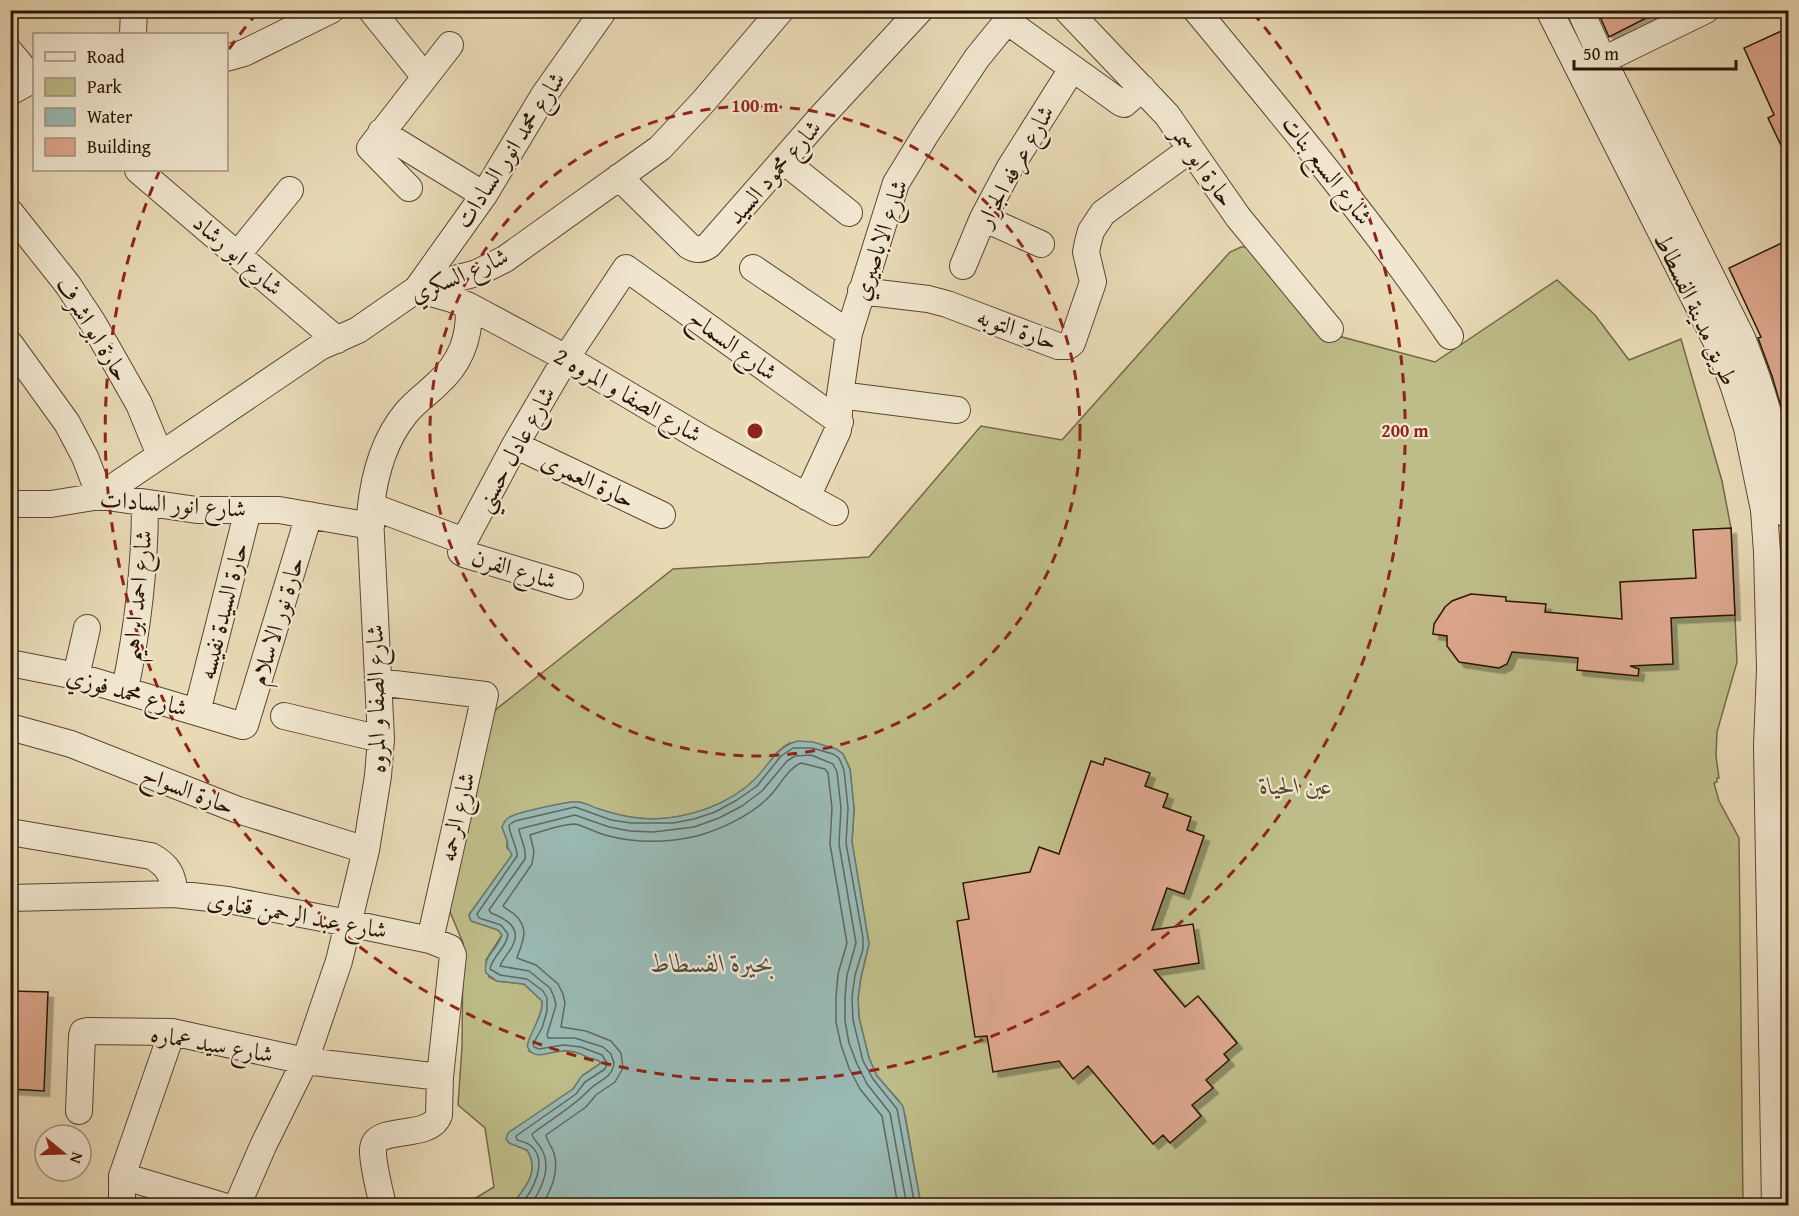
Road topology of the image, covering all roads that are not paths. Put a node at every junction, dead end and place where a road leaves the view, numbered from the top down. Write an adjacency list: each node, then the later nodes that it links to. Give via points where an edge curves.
1 (134, 10): 13 (street)
2 (330, 10): 16 (street)
3 (371, 10): 20 (street)
4 (604, 10): 32 (street, شارع محمد انور السادات, via 544,95)
5 (781, 10): 29 (street, شارع السكري, via 660,148)
6 (920, 10): 27 (street, شارع محمود السيد)
7 (1067, 10): 23 (street, حارة ابو سمر)
8 (1196, 10): 46 (street, شارع السبع بنات, via 1386,245)
9 (1549, 10): 19 (street, طريق مدينة الفسطاط)
10 (1580, 10): 17 (street, طريق مدينة الفسطاط)
11 (1706, 10): 17 (street)
12 (1011, 16): 18 (street); 42 (street, شارع الاباصيري, via 977,58 896,183)
13 (133, 33)
14 (450, 45): 20 (street)
15 (10, 52): 21 (street)
16 (228, 57)
17 (1603, 60): 19 (street); 63 (street, طريق مدينة الفسطاط, via 1742,338 1780,453)
18 (1072, 69): 23 (street, via 1124,104); 35 (street, شارع عرفه الجزار)
19 (1579, 72): 92 (street, طريق مدينة الفسطاط, via 1719,347 1746,428 1764,510 1770,669 1767,746)
20 (425, 77): 25 (street)
21 (33, 79)
22 (33, 80): 24 (street)
23 (1142, 88): 26 (street, حارة ابو سمر)
24 (10, 92)
25 (381, 132): 30 (street, via 371,151); 32 (street)
26 (1191, 149): 42 (street, حارة التوبه, via 1103,213 1090,231 1086,252 1093,282 1068,346 1058,346 947,303); 44 (street, حارة ابو سمر, via 1238,217)
27 (784, 161): 29 (street, شارع محمود السيد, via 710,245 698,250 689,246); 34 (street)
28 (139, 171): 37 (street, شارع ابو رشاد)
29 (619, 177): 41 (street, شارع السكري, via 505,259 477,273)
30 (410, 188)
31 (290, 190): 37 (street)
32 (484, 195): 41 (street, شارع محمد انور السادات)
33 (10, 212): 54 (street, حارة ابو اشرف, via 93,323 139,404)
34 (849, 213)
35 (983, 218): 36 (street); 38 (street, شارع عرفه الجزار)
36 (1041, 244)
37 (238, 254): 47 (street, شارع ابو رشاد)
38 (963, 266)
39 (626, 268): 49 (street, شارع عادل حسني); 52 (street, شارع السماح)
40 (753, 268): 45 (street)
41 (417, 290): 43 (street, شارع الصفا و المروه 2); 47 (street, شارع السكري)
42 (861, 291): 45 (street, شارع الاباصيري)
43 (469, 306): 49 (street, شارع الصفا و المروه 2); 64 (street, شارع الصفا و المروه, via 470,324 460,358 406,413 392,434 377,473)
44 (1330, 329)
45 (849, 333): 50 (street, شارع الاباصيري)
46 (1450, 336)
47 (337, 340): 54 (street, شارع السكري)
48 (10, 344): 55 (street, via 67,423)
49 (566, 358): 53 (street, شارع عادل حسني); 56 (street, شارع الصفا و المروه 2)
50 (840, 395): 51 (street); 52 (street, شارع الاباصيري)
51 (957, 410)
52 (840, 422): 56 (street, شارع الاباصيري)
53 (515, 446): 62 (street, حارة العمرى); 65 (street, شارع عادل حسني)
54 (159, 456): 55 (street, شارع السكري)
55 (100, 496): 57 (street, شارع انور السادات); 58 (street, شارع انور السادات, via 51,504)
56 (807, 497): 60 (street, شارع الصفا و المروه 2)
57 (146, 503): 59 (street, شارع انور السادات, via 197,510); 71 (street, شارع احمد ابراهيم, via 139,616)
58 (10, 504)
59 (248, 510): 61 (street, شارع انور السادات); 72 (street, حارة السيدة نفيسه)
60 (835, 512)
61 (309, 515): 64 (street, شارع انور السادات); 74 (street, حارة نور الاسلام)
62 (662, 515)
63 (1788, 515)
64 (371, 516): 65 (street, شارع الفرن); 70 (street, شارع الصفا و المروه)
65 (464, 542): 66 (street, شارع الفرن, via 464,554)
66 (570, 586)
67 (87, 628): 69 (street)
68 (10, 663): 69 (street, شارع محمد فوزي)
69 (76, 676): 71 (street, شارع محمد فوزي)
70 (378, 682): 76 (street, شارع الصفا و المروه); 82 (street, شارع الرحمه, via 485,695)
71 (125, 689): 72 (street, شارع محمد فوزي)
72 (197, 712): 74 (street, شارع محمد فوزي)
73 (284, 716): 76 (street)
74 (243, 726)
75 (10, 727): 78 (street, حارة السواح, via 71,744 238,810)
76 (381, 739): 78 (street, شارع الصفا و المروه)
77 (10, 832): 79 (street, via 151,856 170,871)
78 (366, 850): 81 (street, شارع الصفا و المروه)
79 (174, 894): 80 (street, شارع عبد الرحمن قناوى); 81 (street, شارع عبد الرحمن قناوى)
80 (10, 898)
81 (348, 922): 82 (street, شارع عبد الرحمن قناوى); 84 (street, شارع الصفا و المروه)
82 (430, 940): 85 (street, شارع عبد الرحمن قناوى, via 453,950)
83 (172, 1032): 84 (street, شارع سيد عماره); 86 (street, شارع سيد عماره, via 83,1032); 87 (street)
84 (305, 1061): 85 (street, شارع سيد عماره); 90 (street, شارع الصفا و المروه)
85 (440, 1077): 91 (street, via 439,1115 433,1126 380,1137 374,1144)
86 (79, 1111)
87 (122, 1176): 88 (street); 89 (street)
88 (122, 1206)
89 (223, 1206)
90 (237, 1206)
91 (383, 1206)
92 (1775, 1206)

